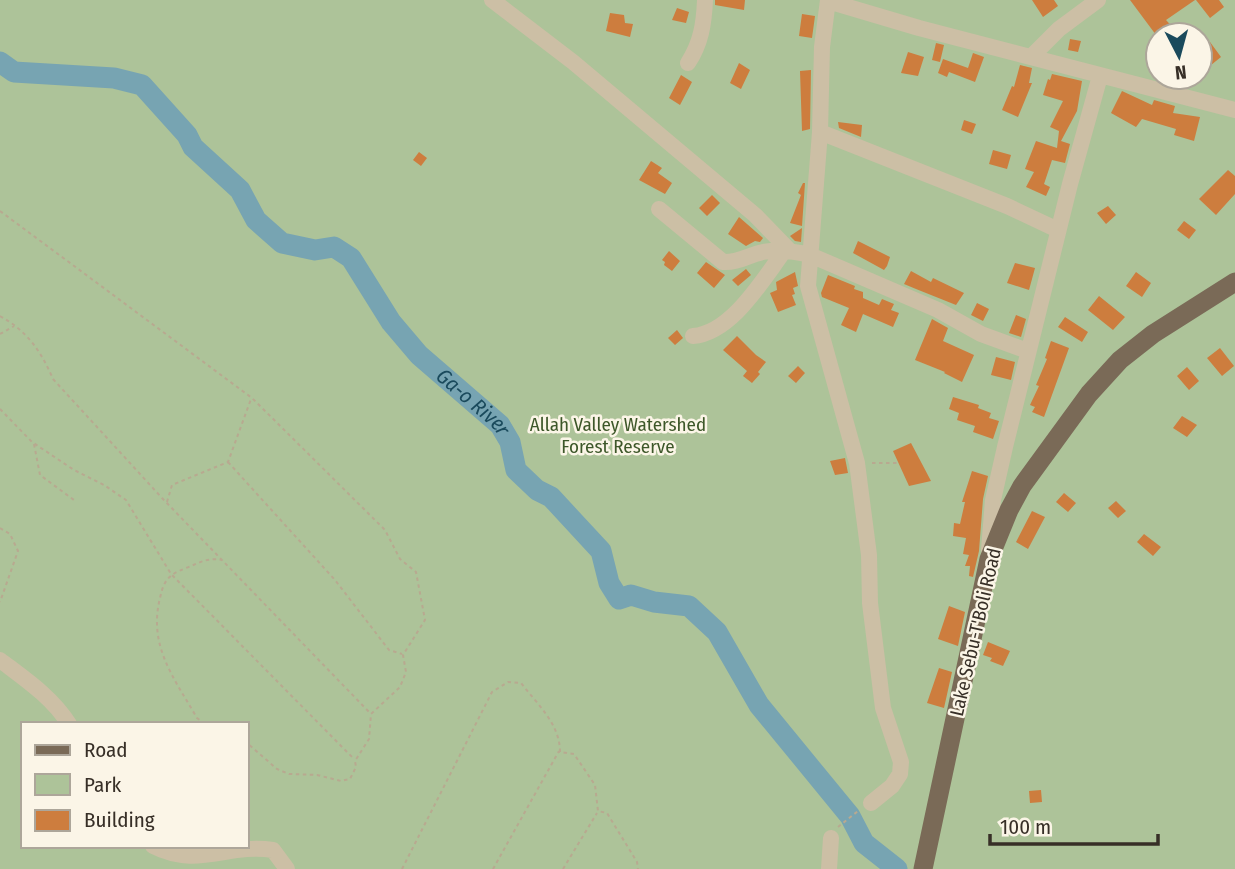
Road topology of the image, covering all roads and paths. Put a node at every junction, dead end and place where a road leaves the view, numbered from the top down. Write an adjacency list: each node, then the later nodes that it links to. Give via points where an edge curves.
1 (492, 0): 13 (street, via 755,215)
2 (705, 0): 6 (street, via 701,34)
3 (828, 0): 5 (street); 9 (street)
4 (1098, 0): 5 (street)
5 (1031, 57): 7 (street)
6 (688, 63)
7 (1100, 76): 8 (street); 12 (street)
8 (1235, 110)
9 (820, 132): 12 (street); 14 (street)
10 (659, 209): 13 (street, via 723,262)
11 (0, 211): 21 (path)
12 (1058, 230): 20 (street)
13 (787, 250): 14 (street); 19 (street, via 732,317 711,332)
14 (810, 254): 20 (street); 25 (street, via 809,295)
15 (1235, 282): 30 (main road, Lake Sebu-T'Boli Road, via 1153,334 1120,360 1089,394 1022,486)
16 (0, 316): 17 (path)
17 (16, 325): 18 (path); 28 (path, via 30,337 53,379)
18 (0, 334)
19 (693, 336)
20 (1028, 352): 30 (street, via 993,500)
21 (252, 398): 24 (path); 34 (path, via 385,530 400,559 416,572 425,620)
22 (0, 409): 23 (path)
23 (34, 443): 27 (path, via 40,475); 32 (path, via 126,500)
24 (228, 462): 28 (path, via 172,485); 34 (path, via 335,580 389,649)
25 (857, 463): 26 (path); 42 (street, via 883,708 902,769 892,786)
26 (897, 463)
27 (74, 500)
28 (167, 503): 31 (path)
29 (0, 528): 33 (path, via 10,534 18,551)
30 (989, 559): 52 (main road, Lake Sebu-T'Boli Road)
31 (223, 560): 32 (path, via 210,558); 36 (path)
32 (171, 574): 38 (path, via 164,580 156,633 164,661); 41 (path)
33 (0, 602)
34 (403, 654): 36 (path, via 406,672 400,687)
35 (0, 660): 37 (street, via 41,691)
36 (372, 714): 41 (path, via 369,739)
37 (68, 722)
38 (202, 722)
39 (248, 744): 41 (path, via 289,774 341,782 350,779)
40 (560, 749): 43 (path, via 574,754 594,785); 47 (path, via 555,726 521,683 508,682 492,692); 48 (path)
41 (355, 761)
42 (871, 803): 44 (path, via 839,824)
43 (598, 811): 49 (path); 50 (path, via 607,813)
44 (831, 838): 51 (street)
45 (156, 848): 46 (street, via 184,861 255,847 273,850)
46 (287, 869)
47 (402, 869)
48 (493, 869)
49 (563, 869)
50 (638, 869)
51 (829, 869)
52 (922, 869)

